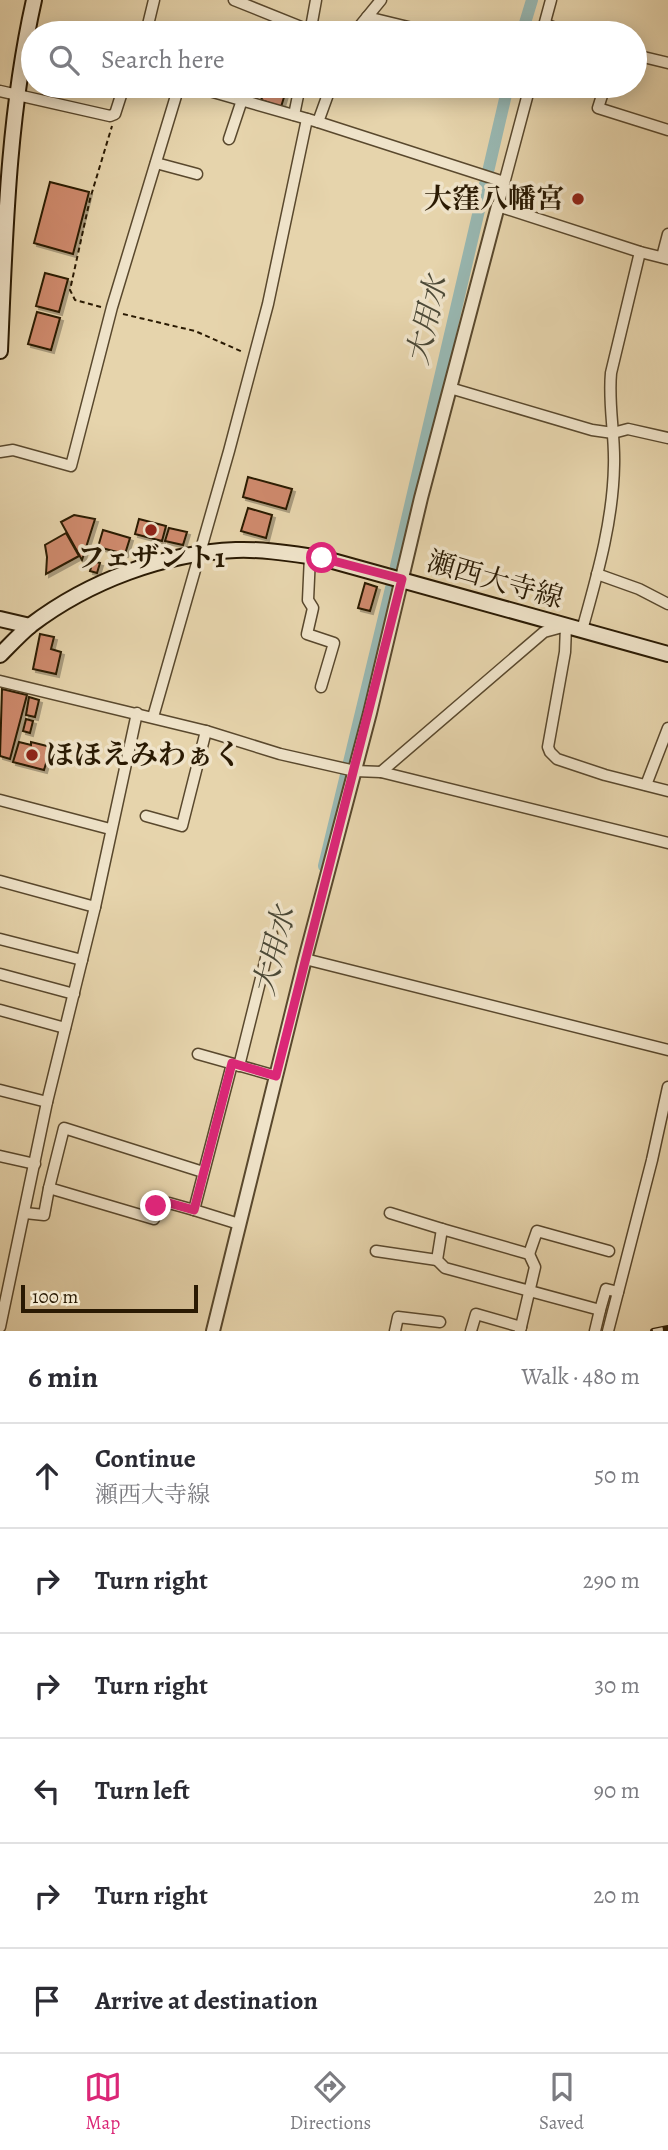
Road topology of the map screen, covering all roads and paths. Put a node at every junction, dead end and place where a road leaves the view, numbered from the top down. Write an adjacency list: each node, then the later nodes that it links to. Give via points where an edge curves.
1 (34, 0): 8 (main road)
2 (154, 0): 9 (street)
3 (234, 0): 10 (street)
4 (316, 0): 11 (street)
5 (380, 0): 7 (street)
6 (551, 0): 14 (street)
7 (367, 17): 12 (street); 13 (street)
8 (30, 21)
9 (149, 21)
10 (285, 21)
11 (313, 21)
12 (364, 21)
13 (384, 21)
14 (545, 21)
15 (647, 58): 16 (street)
16 (668, 64)
17 (21, 73): 19 (main road)
18 (0, 91): 19 (street)
19 (17, 96): 20 (street); 41 (main road)
20 (21, 97)
21 (26, 98): 22 (street, via 110,116)
22 (120, 98)
23 (175, 98): 34 (street)
24 (235, 98): 29 (street)
25 (298, 98): 30 (street)
26 (324, 98): 31 (street)
27 (527, 98): 36 (street)
28 (601, 98): 32 (street, via 598,108)
29 (242, 100): 30 (street); 33 (street)
30 (294, 115): 31 (street)
31 (312, 121): 36 (street); 47 (street)
32 (668, 130)
33 (229, 139)
34 (156, 163): 35 (street); 46 (street, via 71,466 13,450)
35 (197, 174)
36 (504, 182): 37 (street)
37 (498, 206): 39 (street); 43 (street)
38 (668, 234): 40 (street)
39 (640, 252): 40 (street); 44 (street, via 611,373)
40 (665, 258)
41 (0, 334): 42 (main road)
42 (0, 351)
43 (450, 388): 44 (street); 50 (street)
44 (613, 433): 45 (street, via 628,429); 49 (street, via 608,527)
45 (668, 438)
46 (0, 452)
47 (200, 553): 48 (main road, 瀬西大寺線, via 238,550); 54 (main road, 瀬西大寺線, via 112,579); 61 (street)
48 (310, 556): 50 (main road, 瀬西大寺線); 59 (street, via 308,600 313,608 307,634 334,643)
49 (597, 574): 51 (street); 55 (street)
50 (402, 579): 53 (main road, 瀬西大寺線); 64 (street)
51 (668, 604)
52 (0, 619): 54 (main road)
53 (566, 625): 55 (main road, 瀬西大寺線); 65 (street, via 544,632); 66 (street, via 550,752 557,760)
54 (30, 626): 56 (main road, 瀬西大寺線)
55 (582, 630): 57 (main road, 瀬西大寺線)
56 (2, 651)
57 (668, 654)
58 (0, 681): 60 (street)
59 (321, 687)
60 (137, 713): 61 (street); 70 (street)
61 (153, 718): 63 (street)
62 (668, 728): 66 (street)
63 (206, 731): 64 (street); 69 (street, via 182,826)
64 (355, 771): 65 (street); 76 (street)
65 (381, 772): 71 (street)
66 (646, 786): 67 (street)
67 (668, 791)
68 (0, 800): 70 (street)
69 (146, 816)
70 (110, 829): 73 (street)
71 (668, 843)
72 (0, 881): 73 (street)
73 (95, 907): 77 (street)
74 (272, 933): 84 (street)
75 (0, 939): 77 (street)
76 (305, 959): 82 (street); 85 (street)
77 (82, 960): 79 (street)
78 (0, 974): 79 (street)
79 (74, 994): 81 (street)
80 (0, 1010): 81 (street)
81 (65, 1028): 88 (street)
82 (668, 1050)
83 (198, 1054): 84 (street)
84 (235, 1065): 85 (street); 91 (street)
85 (273, 1075): 96 (street)
86 (668, 1087): 104 (street)
87 (0, 1090): 88 (street)
88 (47, 1102): 90 (street)
89 (0, 1156): 90 (street)
90 (35, 1164): 94 (street)
91 (203, 1172): 92 (street, via 64,1128); 93 (street)
92 (48, 1188): 93 (street, via 154,1219 156,1206 169,1203); 94 (street, via 44,1215)
93 (194, 1210): 96 (street)
94 (25, 1213): 102 (street)
95 (390, 1213): 97 (street)
96 (235, 1223): 109 (street)
97 (442, 1229): 100 (street); 101 (street)
98 (376, 1251): 101 (street)
99 (609, 1251): 100 (street, via 537,1231)
100 (529, 1254): 103 (street, via 535,1267)
101 (437, 1260): 103 (street, via 445,1268)
102 (5, 1280): 107 (street)
103 (529, 1290): 105 (street); 108 (street)
104 (618, 1292): 105 (street, via 606,1289); 113 (street)
105 (600, 1310): 112 (street)
106 (440, 1322): 110 (street, via 398,1317)
107 (0, 1327)
108 (521, 1329): 111 (street, via 475,1314)
109 (213, 1331)
110 (395, 1331)
111 (471, 1331)
112 (595, 1331)
113 (608, 1331)

